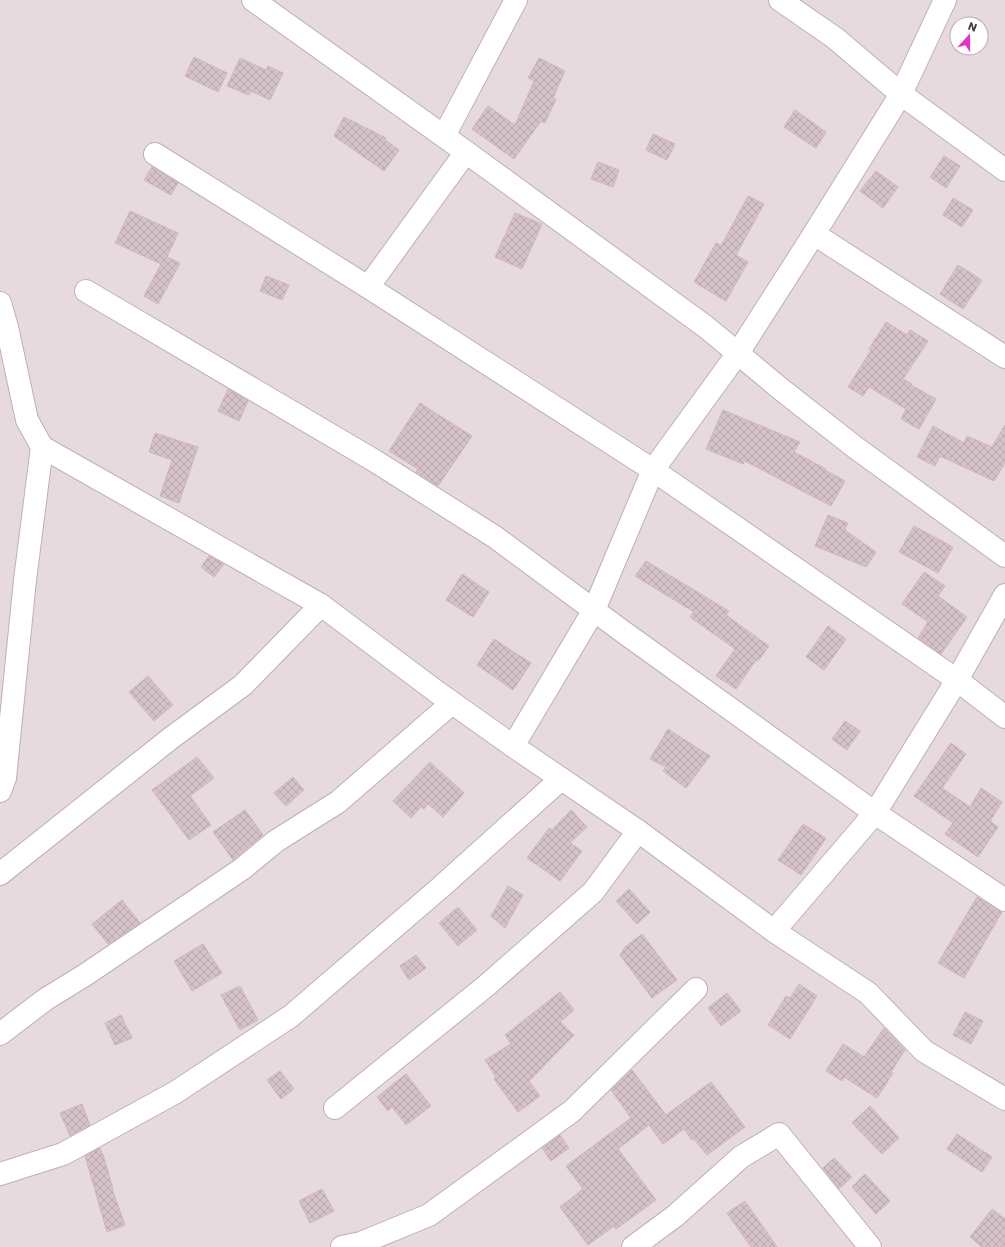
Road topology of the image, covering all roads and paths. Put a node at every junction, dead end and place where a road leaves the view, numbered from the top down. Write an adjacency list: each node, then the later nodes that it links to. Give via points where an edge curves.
1 (253, 0): 6 (street)
2 (516, 0): 6 (street)
3 (780, 0): 5 (street, via 835,38)
4 (945, 0): 5 (street)
5 (901, 94): 9 (street); 10 (street)
6 (444, 136): 7 (street)
7 (466, 152): 11 (street); 14 (street)
8 (155, 154): 11 (street)
9 (1005, 170)
10 (814, 234): 14 (street); 15 (street)
11 (368, 287): 17 (street)
12 (86, 291): 21 (street, via 375,461 495,537)
13 (0, 303): 16 (street, via 27,420)
14 (738, 353): 17 (street); 18 (street, via 856,448)
15 (1005, 357)
16 (42, 447): 20 (street); 27 (street, via 25,580 5,778)
17 (653, 470): 21 (street); 22 (street)
18 (1005, 556)
19 (1005, 595): 22 (street)
20 (321, 605): 23 (street); 30 (street, via 243,685 170,738)
21 (594, 610): 25 (street); 28 (street)
22 (957, 680): 24 (street); 28 (street)
23 (452, 703): 25 (street); 34 (street, via 338,802 276,841 242,869 98,967 46,999)
24 (1005, 717)
25 (513, 746): 26 (street)
26 (561, 779): 29 (street); 37 (street, via 441,887 291,1016 176,1092 63,1154)
27 (0, 791)
28 (875, 813): 31 (street); 32 (street)
29 (638, 831): 32 (street); 36 (street, via 593,892 486,986)
30 (0, 874)
31 (1005, 900)
32 (774, 931): 35 (street, via 868,993 924,1051)
33 (696, 989): 38 (street, via 572,1111 429,1215)
34 (0, 1034)
35 (1005, 1099)
36 (335, 1108)
37 (0, 1174)
38 (342, 1247)
39 (633, 1247): 40 (street, via 675,1216 741,1157 779,1134)
40 (870, 1247)

